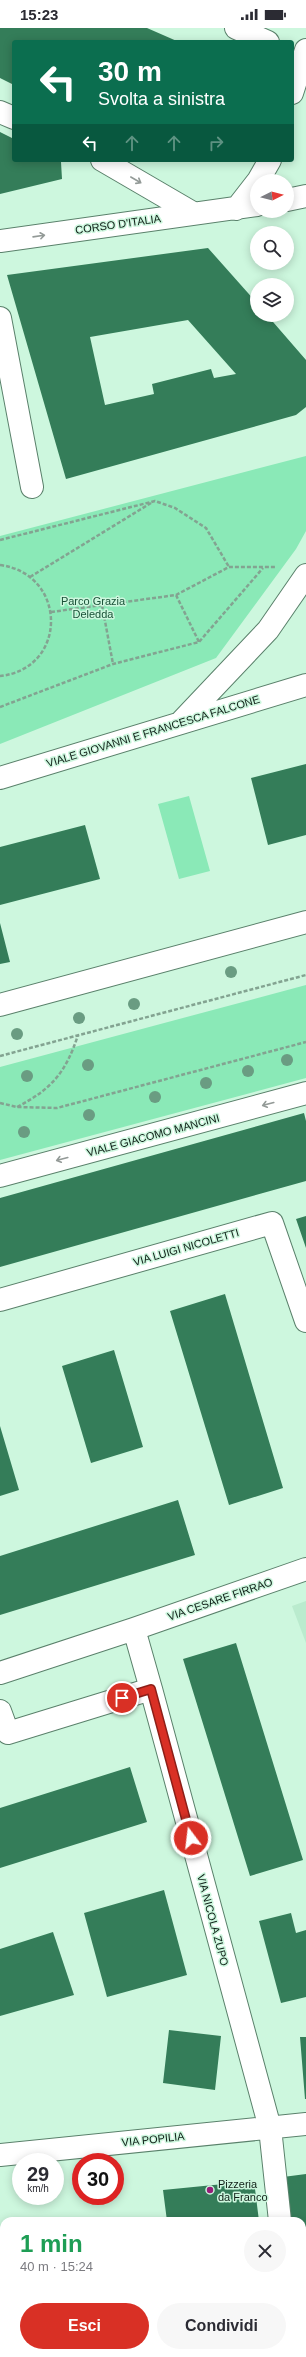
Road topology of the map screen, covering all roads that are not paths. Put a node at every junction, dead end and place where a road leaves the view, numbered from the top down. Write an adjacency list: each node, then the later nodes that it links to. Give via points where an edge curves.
1 (236, 28): 2 (street)
2 (263, 40)
3 (302, 54): 4 (street)
4 (294, 85)
5 (0, 112): 6 (street)
6 (12, 117)
7 (105, 162): 15 (street, one-way to 15)
8 (269, 162): 9 (street)
9 (262, 174)
10 (250, 192): 14 (street)
11 (306, 196): 12 (street)
12 (294, 199)
13 (250, 206): 14 (street, CORSO D'ITALIA)
14 (236, 209): 15 (street, CORSO D'ITALIA)
15 (193, 213): 16 (street, CORSO D'ITALIA, one-way to 15)
16 (0, 242)
17 (0, 318): 18 (street)
18 (32, 487)
19 (306, 576): 21 (street, via 268,630)
20 (306, 685): 21 (street, VIALE GIOVANNI E FRANCESCA FALCONE)
21 (179, 724): 22 (street, VIALE GIOVANNI E FRANCESCA FALCONE)
22 (0, 778)
23 (306, 922): 24 (street)
24 (0, 1005)
25 (306, 1093): 26 (street, VIALE GIACOMO MANCINI, one-way to 26)
26 (0, 1176)
27 (0, 1300): 28 (street, VIA LUIGI NICOLETTI, via 272,1223)
28 (306, 1321)
29 (306, 1569): 30 (street, VIA CESARE FIRRAO)
30 (134, 1630): 31 (street, VIA CESARE FIRRAO); 32 (street, VIA NICOLA ZUPO)
31 (0, 1672)
32 (151, 1689): 34 (street); 36 (street, VIA NICOLA ZUPO)
33 (0, 1711): 34 (street)
34 (4, 1734)
35 (306, 2124): 36 (street, VIA POPILIA)
36 (270, 2128): 37 (street, VIA POPILIA); 38 (street, VIA NICOLA ZUPO)
37 (0, 2155)
38 (280, 2217)

